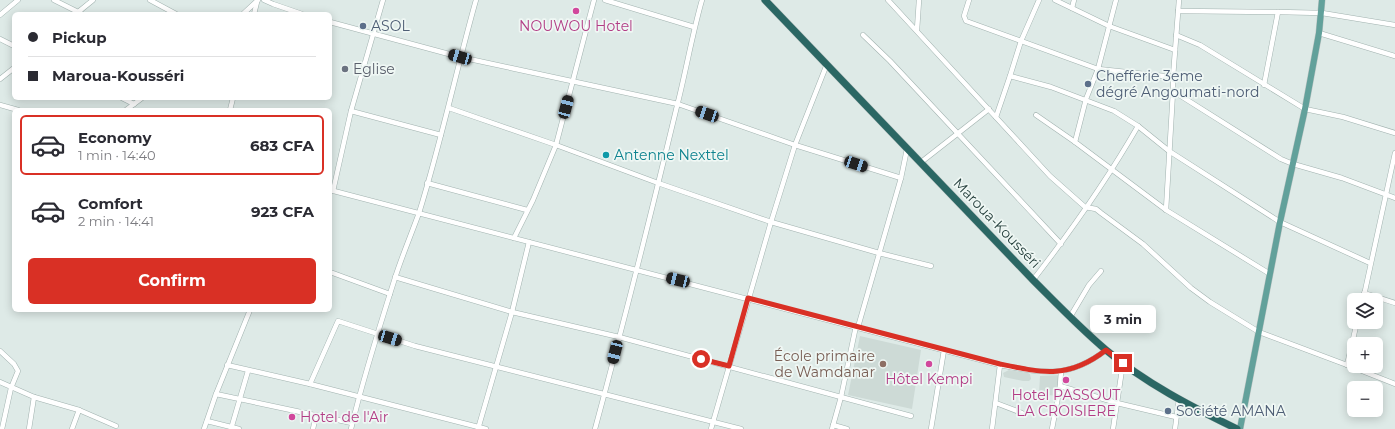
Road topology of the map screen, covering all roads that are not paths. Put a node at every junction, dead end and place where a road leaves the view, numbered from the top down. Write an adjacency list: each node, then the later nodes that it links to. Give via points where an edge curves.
1 (18, 0): 32 (street)
2 (54, 0): 24 (street)
3 (93, 0): 25 (street)
4 (150, 0): 26 (street)
5 (264, 0): 29 (street)
6 (383, 0): 38 (street)
7 (476, 0): 47 (street)
8 (594, 0): 54 (street)
9 (605, 0): 36 (street)
10 (702, 0): 36 (street)
11 (765, 0): 48 (highway, Maroua-Kousséri)
12 (888, 0): 37 (street)
13 (919, 0): 37 (street)
14 (969, 0): 43 (street, via 964,16 966,20)
15 (1039, 0): 43 (street)
16 (1055, 0): 22 (street)
17 (1074, 0): 22 (street)
18 (1116, 0): 35 (street)
19 (1179, 0): 23 (street)
20 (1322, 0): 31 (main road)
21 (258, 1): 27 (street); 28 (street)
22 (1072, 8): 35 (street)
23 (1178, 11): 30 (street); 41 (street)
24 (77, 12)
25 (80, 12)
26 (172, 12)
27 (245, 12)
28 (255, 12)
29 (296, 12)
30 (1278, 12): 31 (street); 55 (street)
31 (1322, 13): 34 (street); 39 (main road)
32 (0, 15)
33 (332, 23): 38 (street)
34 (1395, 25)
35 (1109, 26): 45 (street); 49 (street)
36 (694, 27): 61 (street)
37 (917, 30): 66 (street)
38 (373, 33): 47 (street); 68 (street)
39 (1319, 33): 46 (street); 67 (main road)
40 (864, 35): 72 (street)
41 (1176, 35): 45 (street); 55 (street, via 1200,44)
42 (0, 39): 44 (street)
43 (1022, 41): 49 (street); 51 (street)
44 (12, 45)
45 (1175, 50): 52 (street)
46 (1395, 56)
47 (460, 57): 54 (street); 65 (street)
48 (827, 64): 77 (street); 78 (highway, Maroua-Kousséri)
49 (1098, 69): 52 (street); 57 (street)
50 (12, 70): 53 (street)
51 (1010, 76): 57 (street); 70 (street)
52 (1173, 77): 56 (street)
53 (0, 79)
54 (573, 81): 61 (street); 76 (street)
55 (1264, 85): 67 (street)
56 (1173, 91): 79 (street); 82 (street, via 1268,152)
57 (1086, 99): 71 (street, via 1114,111); 75 (street)
58 (126, 100): 60 (street)
59 (139, 100): 60 (street)
60 (134, 104): 64 (street)
61 (678, 104): 77 (street); 86 (street)
62 (0, 105): 63 (street)
63 (12, 108)
64 (129, 108)
65 (449, 108): 74 (street); 76 (street)
66 (989, 109): 70 (street); 72 (street)
67 (1305, 109): 73 (street, via 1344,117); 82 (main road)
68 (350, 111): 74 (street); 87 (street)
69 (1036, 115): 75 (street)
70 (996, 117): 90 (street, via 1050,176)
71 (1138, 126): 79 (street); 83 (street)
72 (958, 133): 81 (street); 98 (street)
73 (1395, 133)
74 (441, 135): 85 (street)
75 (1075, 142): 83 (street)
76 (556, 145): 86 (street); 91 (street)
77 (796, 145): 84 (street); 94 (street)
78 (907, 149): 81 (highway, Maroua-Kousséri); 84 (street)
79 (1169, 151): 92 (street); 95 (street)
80 (1395, 153): 88 (street)
81 (920, 163): 107 (highway, Maroua-Kousséri)
82 (1294, 164): 88 (street, via 1342,178); 95 (main road)
83 (1112, 170): 90 (street); 92 (street)
84 (900, 178): 99 (street)
85 (427, 183): 91 (street); 93 (street)
86 (658, 183): 94 (street); 102 (street)
87 (332, 190): 93 (street)
88 (1386, 195): 89 (street); 100 (street)
89 (1395, 198)
90 (1085, 208): 98 (street); 117 (street, via 1096,209 1143,244 1191,288)
91 (527, 210): 96 (street)
92 (1166, 210): 105 (street)
93 (418, 213): 96 (street); 106 (street)
94 (771, 222): 99 (street); 110 (street)
95 (1280, 222): 100 (street); 105 (main road)
96 (514, 238): 97 (street)
97 (529, 242): 102 (street); 114 (street)
98 (1061, 244): 107 (street)
99 (879, 253): 101 (street); 116 (street)
100 (1370, 263): 108 (street)
101 (931, 266)
102 (636, 270): 110 (street); 119 (street)
103 (1102, 271): 115 (street, via 1089,285)
104 (332, 273): 109 (street)
105 (1270, 274): 117 (main road)
106 (395, 277): 109 (street); 114 (street)
107 (1033, 280): 115 (highway, Maroua-Kousséri)
108 (1364, 293)
109 (390, 294): 118 (street)
110 (748, 298): 116 (street); 128 (street)
111 (1383, 299): 112 (street)
112 (1395, 303)
113 (249, 312): 126 (street)
114 (512, 312): 119 (street); 127 (street)
115 (1070, 317): 121 (highway, Maroua-Kousséri)
116 (857, 326): 120 (street); 141 (street)
117 (1258, 332): 125 (street); 175 (main road)
118 (377, 334): 127 (street); 133 (street, via 338,321); 139 (street)
119 (619, 337): 128 (street); 138 (street)
120 (944, 350): 124 (street); 170 (street)
121 (1106, 350): 123 (highway, Maroua-Kousséri); 130 (street, via 1083,365)
122 (0, 351): 136 (street, via 18,371)
123 (1123, 363): 143 (highway, Maroua-Kousséri); 144 (street)
124 (1000, 364): 130 (street, via 1036,372); 145 (street)
125 (1347, 364)
126 (227, 365): 129 (street); 137 (street)
127 (497, 366): 138 (street); 157 (street)
128 (729, 366): 141 (street); 152 (street)
129 (248, 371): 133 (street); 142 (street)
130 (1061, 371): 135 (street)
131 (1369, 373): 134 (street)
132 (0, 382): 136 (street)
133 (310, 384): 139 (street)
134 (1395, 384)
135 (1060, 386): 144 (street); 172 (street)
136 (11, 388): 140 (street); 158 (street)
137 (216, 394): 142 (street); 151 (street)
138 (604, 394): 152 (street); 166 (street)
139 (359, 396): 153 (street); 157 (street)
140 (34, 397): 146 (street); 159 (street)
141 (841, 397): 149 (street); 154 (street)
142 (240, 398): 148 (street); 156 (street)
143 (1179, 399): 150 (street); 175 (highway, Maroua-Kousséri)
144 (1117, 403): 150 (street); 173 (street)
145 (996, 404): 147 (street); 171 (street)
146 (79, 410): 155 (street); 160 (street)
147 (1022, 412)
148 (316, 415): 153 (street); 163 (street)
149 (911, 416)
150 (1176, 417): 174 (street)
151 (207, 421): 156 (street); 161 (street)
152 (713, 422): 167 (street); 168 (street)
153 (352, 423): 164 (street)
154 (832, 427): 169 (street)
155 (117, 428)
156 (231, 428): 162 (street)
157 (478, 428): 165 (street)
158 (2, 429)
159 (29, 429)
160 (72, 429)
161 (204, 429)
162 (239, 429)
163 (313, 429)
164 (350, 429)
165 (486, 429)
166 (595, 429)
167 (711, 429)
168 (741, 429)
169 (847, 429)
170 (931, 429)
171 (992, 429)
172 (1052, 429)
173 (1113, 429)
174 (1175, 429)
175 (1238, 429)

